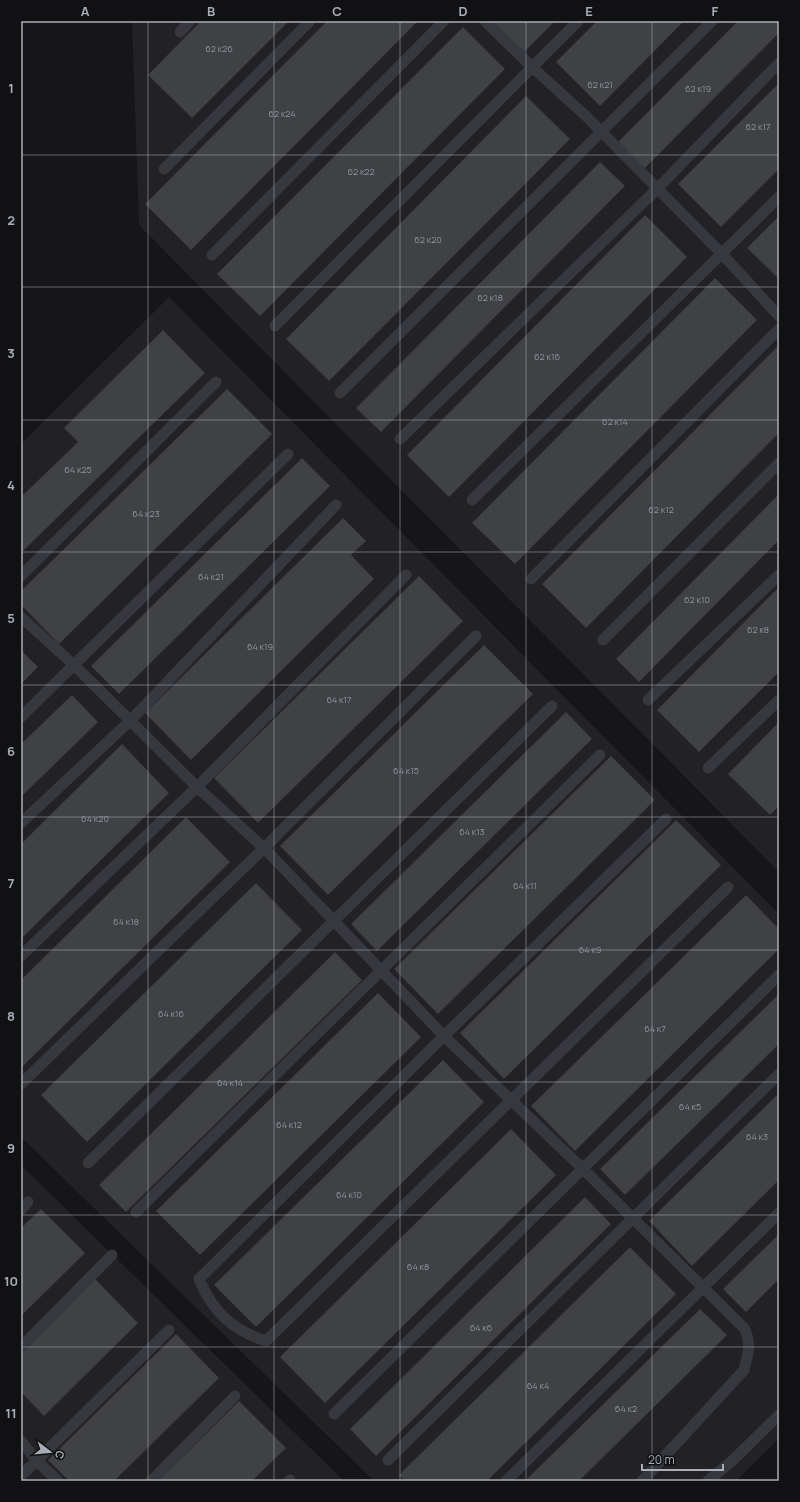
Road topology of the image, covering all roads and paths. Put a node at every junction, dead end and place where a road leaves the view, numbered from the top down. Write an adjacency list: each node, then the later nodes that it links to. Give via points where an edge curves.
1 (190, 21): 7 (lane)
2 (310, 21): 11 (lane)
3 (444, 21): 15 (lane)
4 (485, 21): 9 (lane)
5 (578, 21): 9 (lane)
6 (712, 21): 10 (lane)
7 (180, 32)
8 (779, 63): 12 (lane)
9 (532, 67): 10 (lane); 17 (lane)
10 (602, 132): 12 (lane); 20 (lane)
11 (164, 169)
12 (658, 188): 14 (lane); 21 (lane)
13 (779, 197): 14 (lane)
14 (722, 254): 16 (lane); 24 (lane)
15 (212, 255)
16 (779, 316)
17 (275, 326)
18 (779, 329): 29 (lane)
19 (216, 382): 28 (lane)
20 (340, 393)
21 (400, 439)
22 (288, 454): 33 (lane)
23 (779, 463): 32 (lane)
24 (472, 500)
25 (336, 505): 38 (lane)
26 (406, 575): 41 (lane)
27 (779, 575): 34 (lane)
28 (21, 576)
29 (531, 579)
30 (21, 617): 33 (lane)
31 (476, 636): 44 (lane)
32 (603, 640)
33 (74, 665): 37 (lane); 38 (lane)
34 (648, 700)
35 (779, 700): 40 (lane)
36 (552, 706): 46 (lane)
37 (21, 717)
38 (131, 720): 41 (lane); 43 (lane)
39 (600, 755): 48 (lane)
40 (708, 768)
41 (197, 787): 44 (lane); 47 (lane)
42 (666, 819): 50 (lane)
43 (21, 823)
44 (264, 848): 46 (lane); 52 (lane)
45 (728, 888): 53 (lane)
46 (333, 921): 48 (lane); 54 (lane)
47 (21, 956)
48 (382, 971): 50 (lane); 56 (lane)
49 (779, 976): 55 (lane)
50 (444, 1036): 53 (lane); 53 (lane, via 199,1279 208,1298 221,1315 246,1334 266,1341)
51 (779, 1074): 58 (lane)
52 (21, 1084)
53 (512, 1100): 55 (lane)
54 (88, 1163)
55 (582, 1168): 58 (lane); 64 (lane)
56 (136, 1212)
57 (779, 1213): 60 (lane)
58 (633, 1218): 60 (lane); 67 (lane)
59 (112, 1255): 62 (lane)
60 (704, 1288): 72 (lane); 73 (lane, via 744,1328 749,1337 749,1351 744,1370)
61 (170, 1330): 68 (lane)
62 (21, 1347)
63 (235, 1396): 71 (lane)
64 (334, 1414)
65 (779, 1415): 74 (lane)
66 (21, 1441): 68 (lane)
67 (388, 1460)
68 (37, 1461): 69 (lane); 70 (lane)
69 (21, 1476)
70 (58, 1481)
71 (151, 1481)
72 (506, 1481)
73 (642, 1481)
74 (708, 1481)

